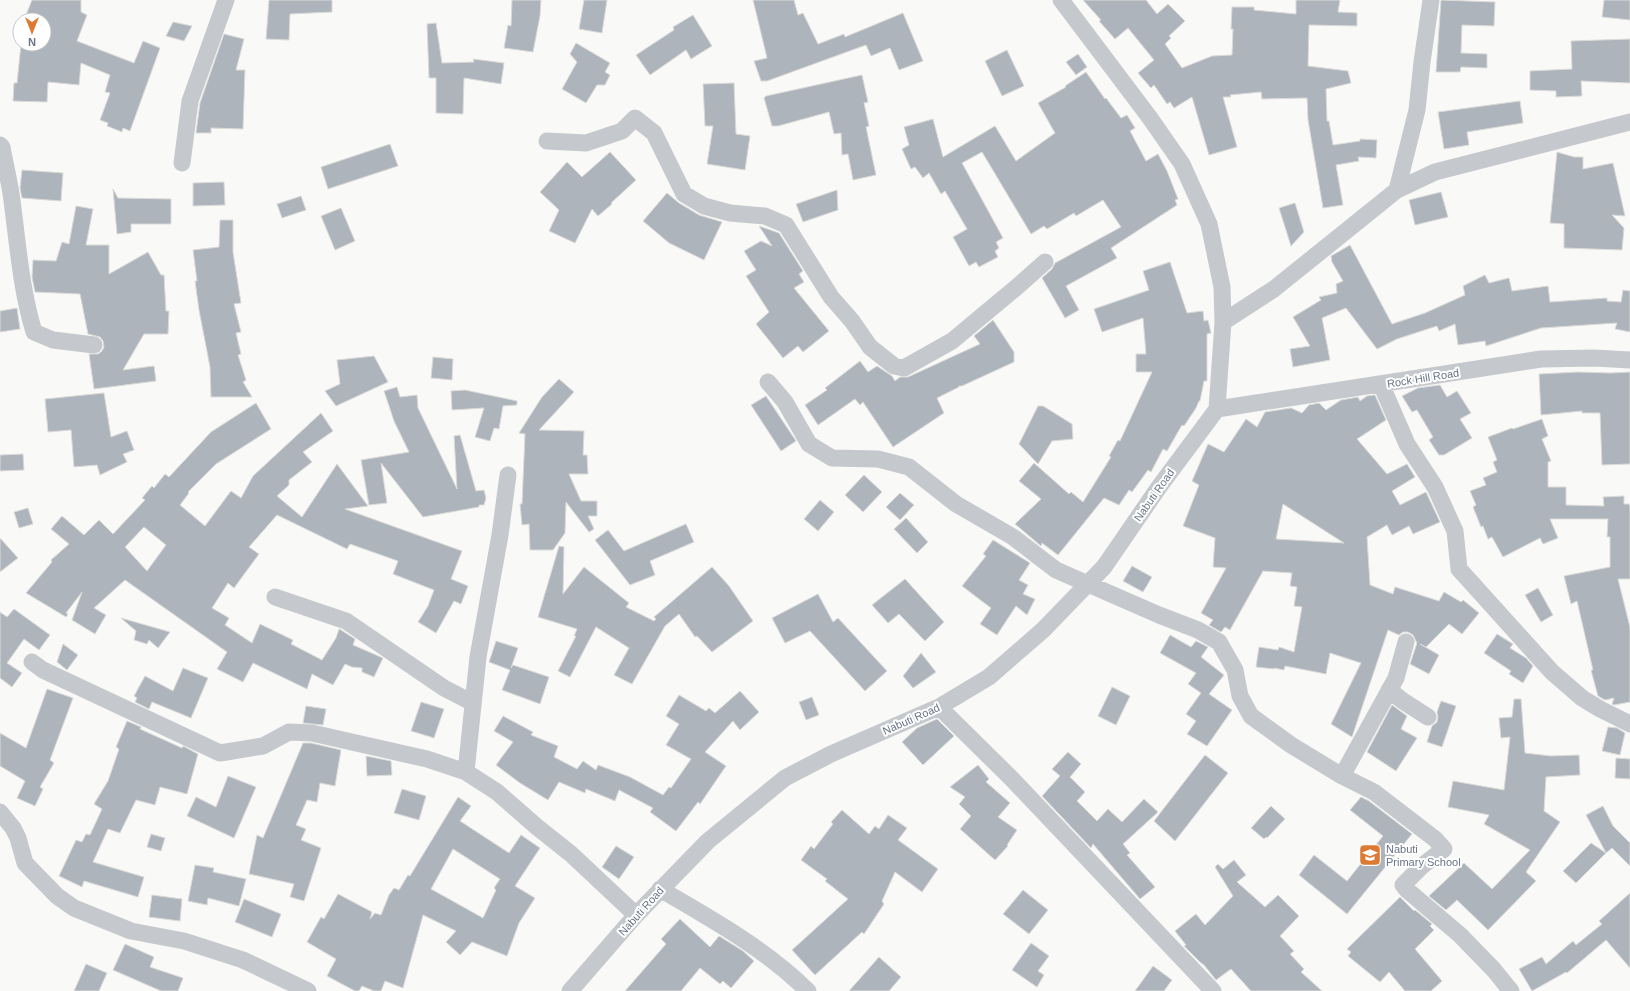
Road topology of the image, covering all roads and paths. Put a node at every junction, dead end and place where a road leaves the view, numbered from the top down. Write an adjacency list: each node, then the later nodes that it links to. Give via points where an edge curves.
1 (226, 0): 7 (street, via 190,101)
2 (1061, 0): 10 (street, via 1182,164 1209,224 1222,287)
3 (1431, 0): 8 (street, via 1417,110)
4 (1630, 122): 8 (street, via 1436,172)
5 (547, 141): 9 (street, via 586,143 622,131 635,118 654,133 684,194 704,206 730,213 765,216 786,225 830,297 870,347 894,366 904,368 952,341)
6 (0, 145): 11 (street, via 12,200 27,310 34,332 52,340)
7 (182, 163)
8 (1397, 190): 10 (street, via 1274,289)
9 (1045, 262)
10 (1223, 322): 15 (street)
11 (94, 345)
12 (1630, 360): 14 (street, Rock Hill Road, via 1541,360)
13 (768, 382): 17 (street, via 785,402 809,444 832,458 878,459 909,467 956,504 1013,537 1056,570)
14 (1381, 384): 15 (street, Rock Hill Road); 25 (street, via 1406,444 1435,487 1455,531 1459,569 1552,672 1582,698)
15 (1217, 409): 17 (street, Nabuti Road, via 1104,567)
16 (508, 475): 22 (street, via 478,657)
17 (1088, 583): 23 (street, Nabuti Road, via 1043,630 988,677); 27 (street, via 1198,630 1219,642 1235,670 1240,696 1251,716 1291,745)
18 (275, 597): 22 (street, via 346,621 444,688)
19 (1406, 642): 21 (street, via 1396,678)
20 (32, 662): 26 (street, via 43,670 220,753 263,746 289,732 312,733 428,759)
21 (1389, 690): 24 (street); 27 (street)
22 (473, 703): 26 (street)
23 (939, 707): 29 (street, Nabuti Road, via 830,754 785,778 708,841); 34 (street, via 1012,779)
24 (1428, 717)
25 (1630, 724)
26 (466, 772): 30 (street, via 497,792 571,854)
27 (1342, 776): 35 (street, via 1374,792 1436,839 1444,849 1403,885 1460,935)
28 (0, 812): 31 (street, via 18,838 25,863 57,896 74,908 130,931 184,940 242,960)
29 (660, 889): 30 (street, Nabuti Road); 33 (street, via 738,935 790,974)
30 (636, 915): 32 (street, Nabuti Road)
31 (308, 991)
32 (570, 991)
33 (808, 991)
34 (1212, 991)
35 (1511, 991)

